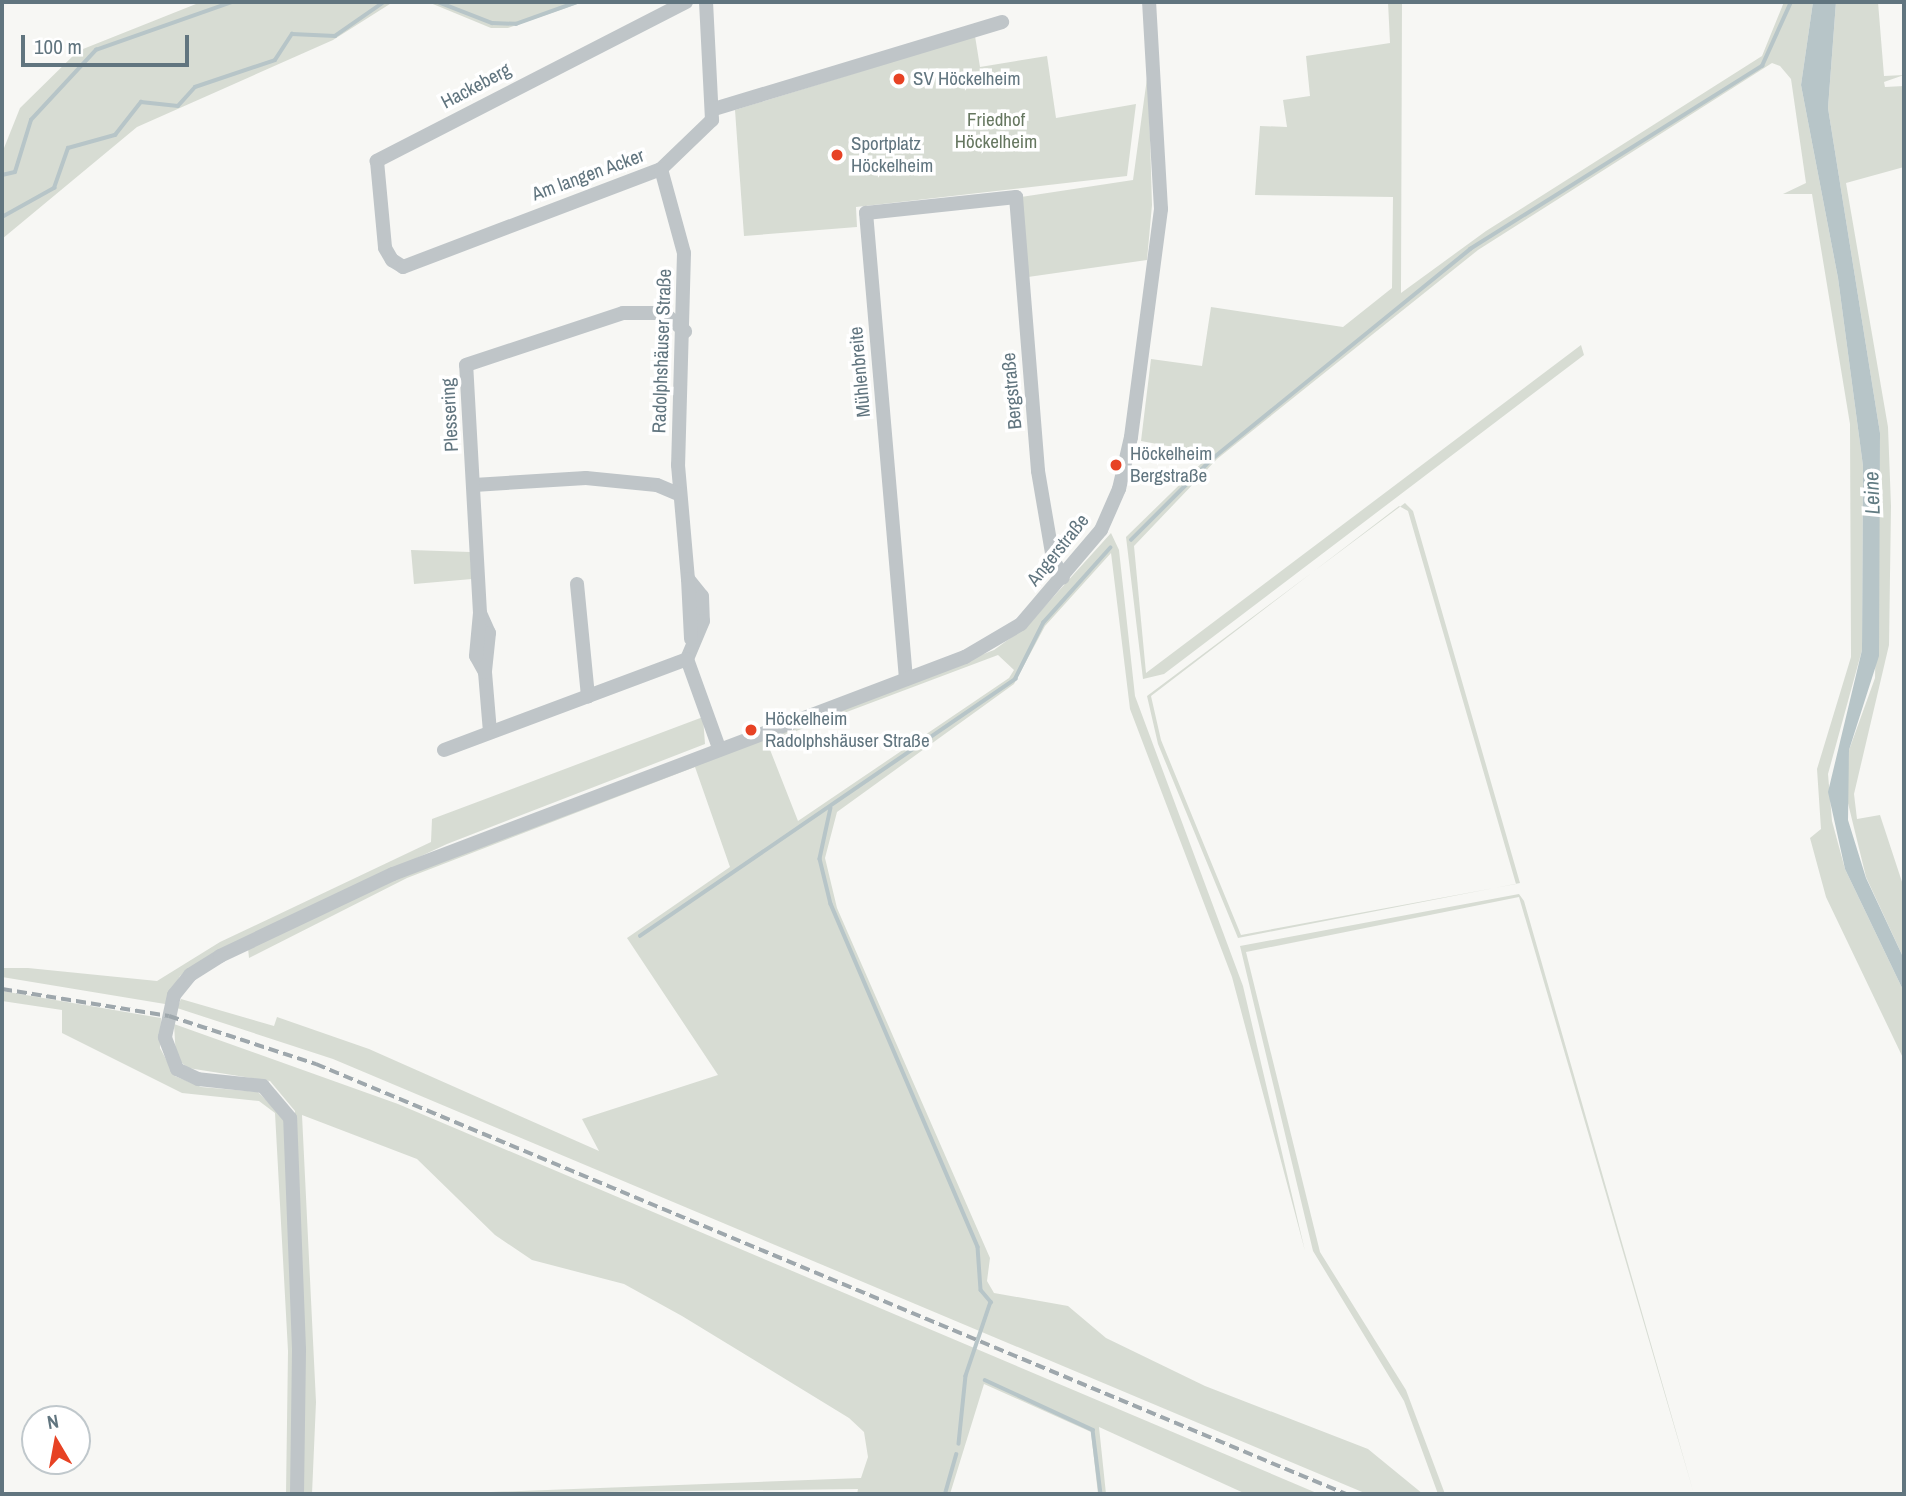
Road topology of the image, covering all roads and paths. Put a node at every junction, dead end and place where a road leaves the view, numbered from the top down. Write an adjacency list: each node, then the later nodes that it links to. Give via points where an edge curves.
1 (686, 2): 8 (street, Hackeberg, via 377,161 385,248)
2 (706, 2): 5 (street)
3 (1149, 2): 16 (street, Angerstraße, via 1161,209 1136,409 1109,515)
4 (1002, 22): 5 (street)
5 (714, 109): 6 (street, Am langen Acker, via 712,120)
6 (661, 169): 8 (street, Am langen Acker, via 403,267); 9 (street, Radolphshäuser Straße, via 684,253)
7 (1016, 197): 16 (street, Bergstraße, via 1038,471 1053,559); 19 (street, Mühlenbreite, via 866,213)
8 (393, 260)
9 (686, 297): 10 (street); 11 (street, Radolphshäuser Straße)
10 (664, 313): 11 (street); 13 (street, Plessering, via 623,313 566,328 466,365)
11 (685, 331): 12 (street, Radolphshäuser Straße, via 677,379)
12 (678, 466): 14 (street); 15 (street, Radolphshäuser Straße)
13 (474, 485): 14 (street, via 586,478); 21 (street, via 480,613 476,656 485,673)
14 (657, 485): 15 (street)
15 (680, 495): 18 (street, Radolphshäuser Straße, via 688,579 702,596 704,621 691,639)
16 (1063, 578): 19 (street, Angerstraße, via 994,644)
17 (578, 584): 20 (street)
18 (687, 659): 20 (street); 22 (street)
19 (906, 679): 22 (street, Angerstraße)
20 (588, 696): 21 (street)
21 (490, 732): 23 (street)
22 (719, 748): 24 (street, Angerstraße, via 393,874 220,956 190,975 174,995 165,1037 177,1069 198,1079 263,1086 289,1118 299,1349)
23 (444, 750)
24 (297, 1494)

